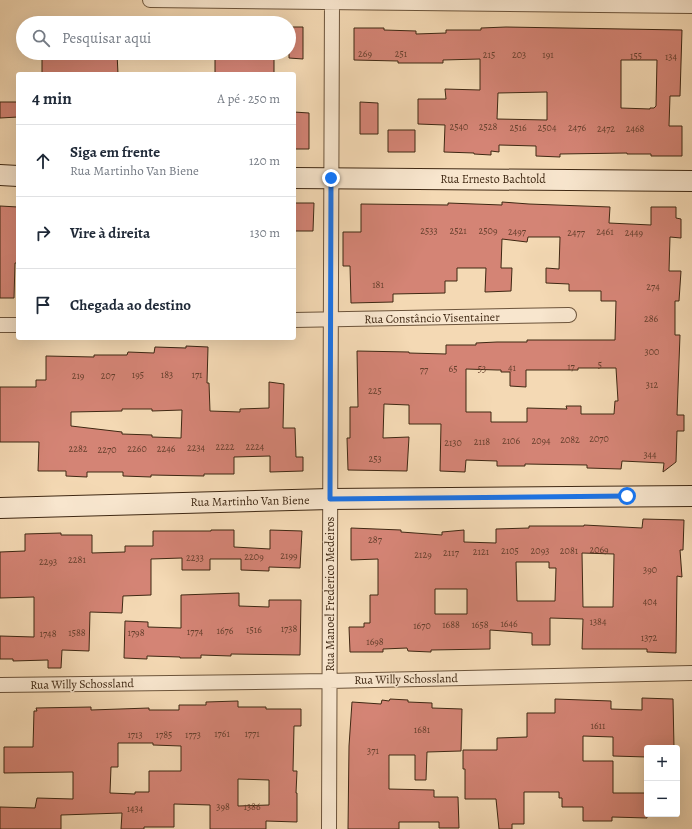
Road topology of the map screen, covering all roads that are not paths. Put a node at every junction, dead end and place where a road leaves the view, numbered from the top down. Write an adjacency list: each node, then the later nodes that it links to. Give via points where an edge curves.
1 (150, 0): 2 (street)
2 (332, 1): 3 (street); 7 (street, Rua Manoel Frederico Medeiros)
3 (692, 6)
4 (0, 175): 5 (street)
5 (16, 176)
6 (296, 178): 7 (street, Rua Ernesto Bachtold)
7 (331, 178): 8 (street, Rua Ernesto Bachtold); 10 (street, Rua Manoel Frederico Medeiros)
8 (692, 181)
9 (570, 315): 10 (street, Rua Constâncio Visentainer)
10 (331, 319): 11 (street, Rua Constâncio Visentainer); 15 (street, Rua Manoel Frederico Medeiros)
11 (296, 320)
12 (0, 325): 13 (street)
13 (16, 325)
14 (692, 496): 15 (street, Rua Martinho Van Biene)
15 (330, 499): 16 (street, Rua Martinho Van Biene); 18 (street, Rua Manoel Frederico Medeiros)
16 (0, 508)
17 (692, 673): 18 (street, Rua Willy Schossland)
18 (329, 681): 19 (street, Rua Willy Schossland); 20 (street, Rua Manoel Frederico Medeiros)
19 (0, 685)
20 (329, 829)

